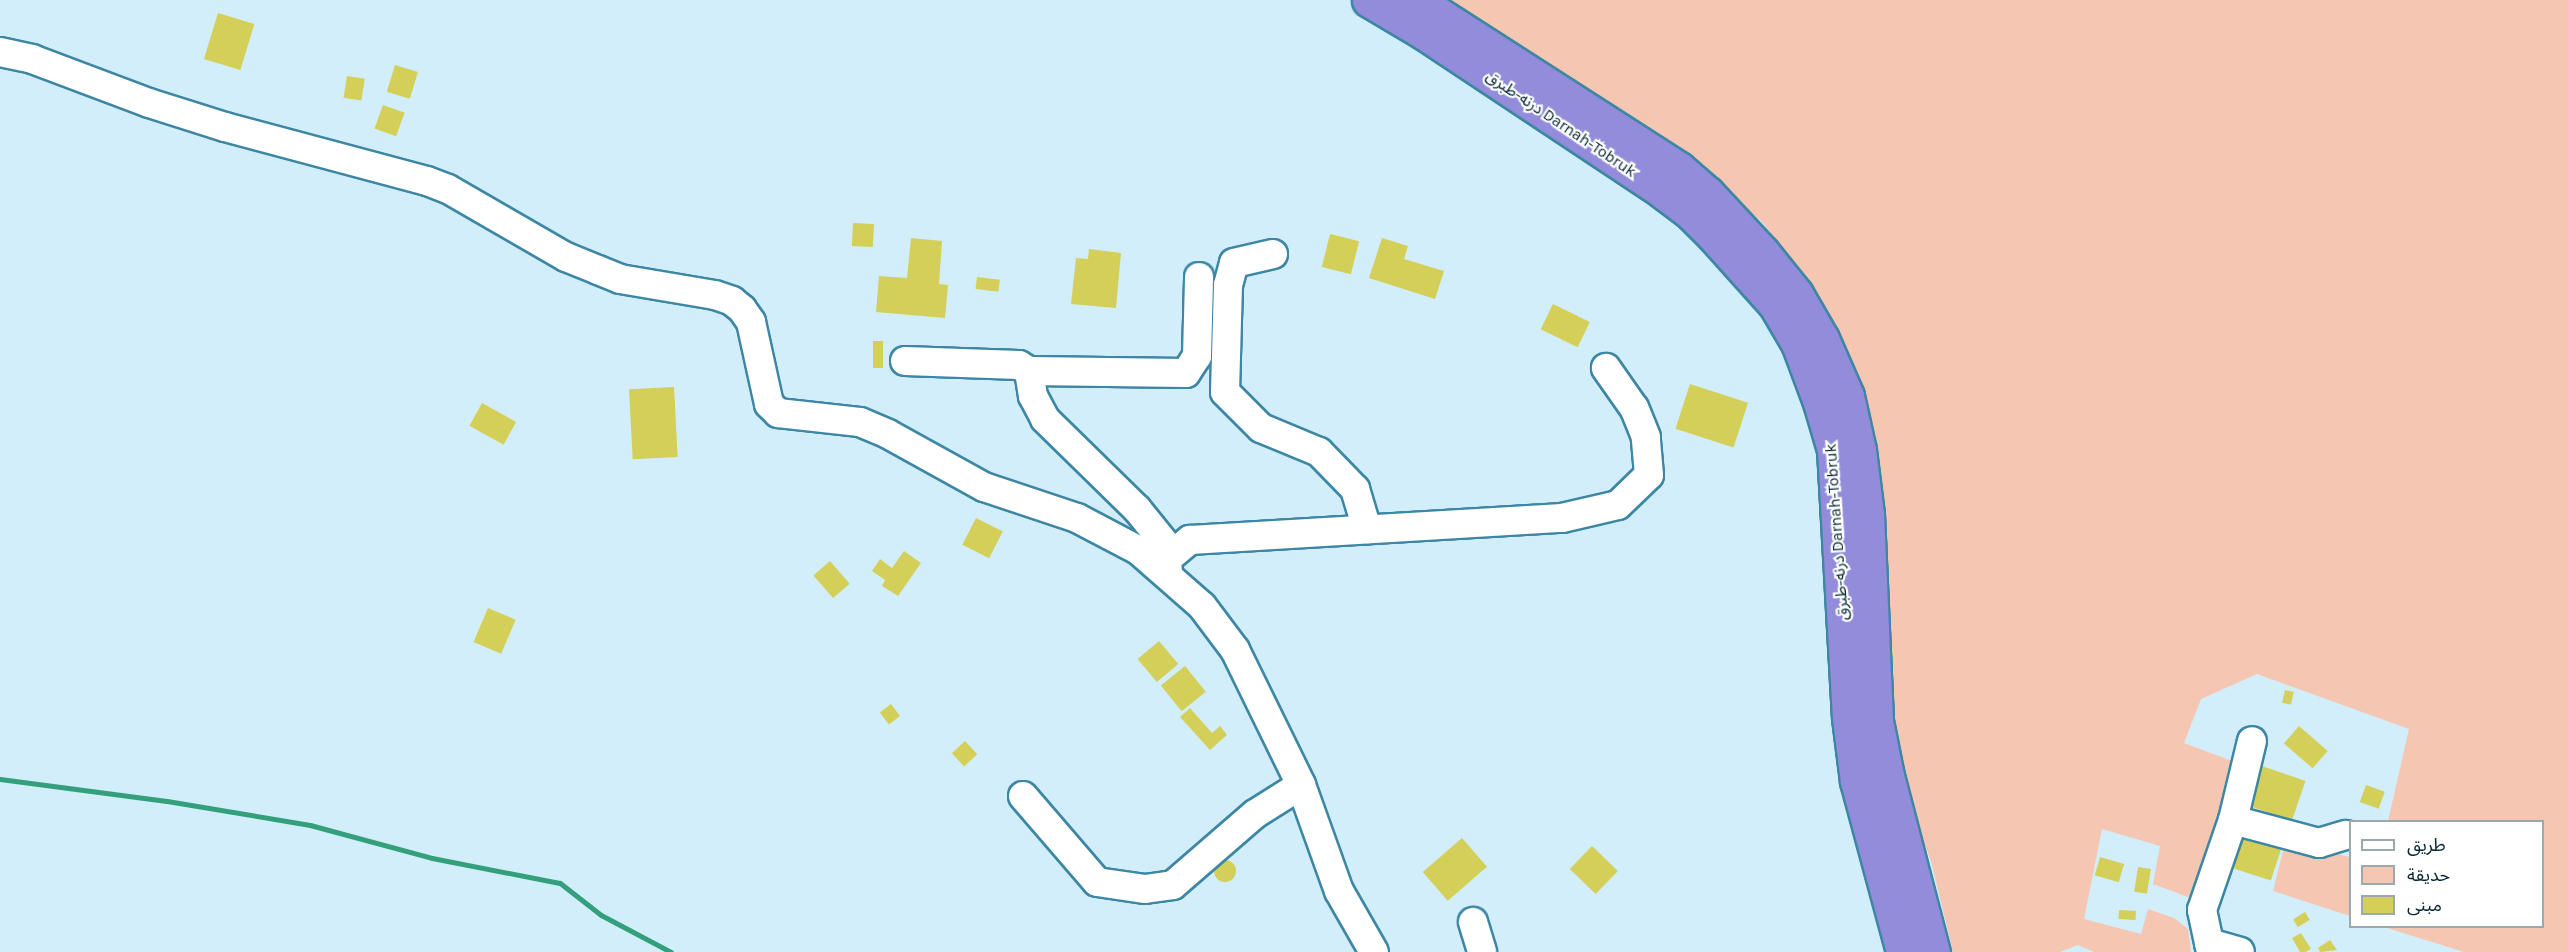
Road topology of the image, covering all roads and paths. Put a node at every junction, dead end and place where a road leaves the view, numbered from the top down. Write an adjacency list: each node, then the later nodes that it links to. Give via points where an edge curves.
1 (1369, 0): 20 (highway, درنه-طبرق Darnah-Tobruk, via 1423,32 1690,212 1775,304 1798,344 1834,450 1849,718 1857,781)
2 (1416, 0): 21 (highway, درنه-طبرق Darnah-Tobruk, via 1679,169 1763,253 1796,294 1822,339 1847,396 1859,450 1867,514 1876,721)
3 (0, 52): 10 (street, via 32,59 225,127 427,181 448,189 566,257 620,279 732,301 751,322 769,404 778,413 860,422 984,487 1077,518)
4 (1273, 254): 9 (street, via 1234,262 1228,285 1225,392 1261,428 1319,452 1355,489)
5 (1199, 277): 8 (street, via 1197,356 1186,373)
6 (905, 362): 8 (street, via 1020,365)
7 (1606, 368): 9 (street, via 1634,408 1646,437 1649,474 1618,505 1562,518)
8 (1029, 371): 10 (street, via 1033,396 1045,419 1137,509 1166,545)
9 (1367, 529): 10 (street, via 1190,540)
10 (1167, 566): 12 (street, via 1235,650)
11 (2252, 741): 14 (street)
12 (1301, 785): 13 (street, via 1256,814 1173,885 1145,890 1097,882); 18 (street, via 1339,891)
13 (1023, 796)
14 (2233, 820): 15 (street, via 2319,843); 17 (street, via 2202,910)
15 (2346, 835)
16 (1473, 922): 19 (street)
17 (2210, 948): 22 (street)
18 (1374, 952)
19 (1482, 952)
20 (1903, 952)
21 (1933, 952)
22 (2240, 952)

